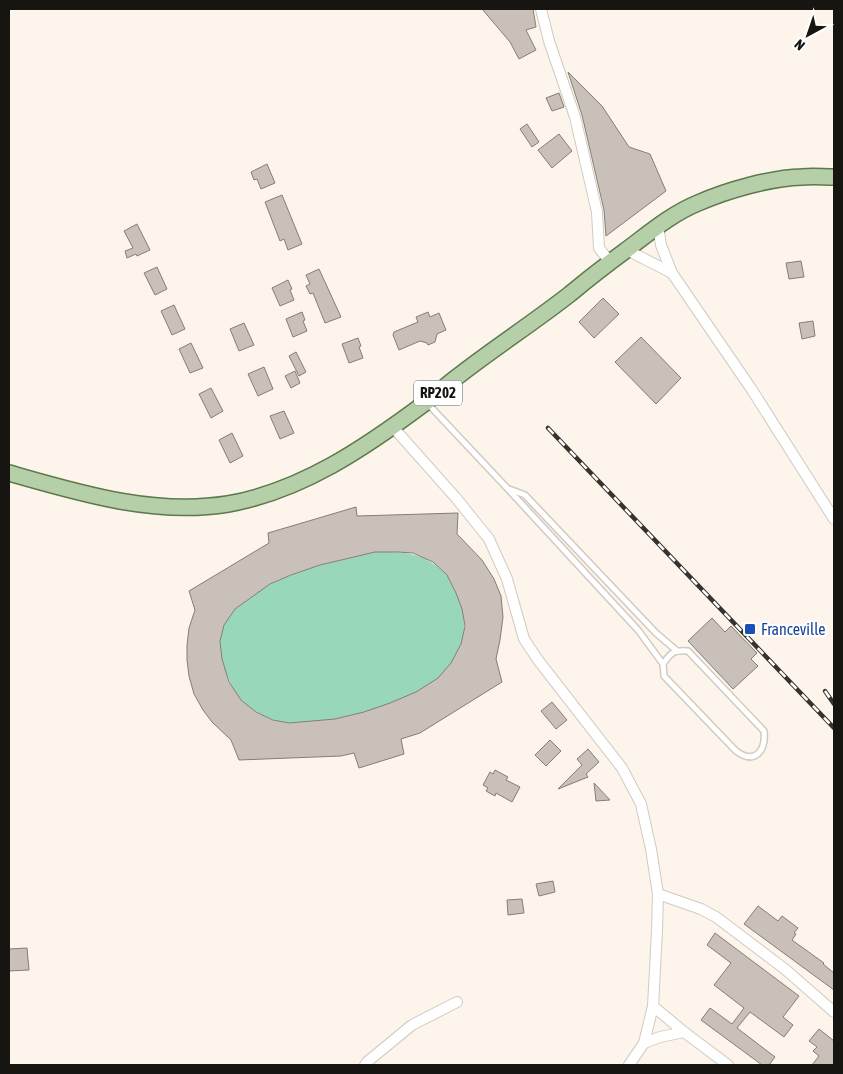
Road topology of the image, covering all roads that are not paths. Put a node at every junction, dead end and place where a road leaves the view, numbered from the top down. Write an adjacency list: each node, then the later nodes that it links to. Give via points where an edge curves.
1 (541, 9): 5 (street, via 548,41 574,117 597,212 599,248)
2 (834, 178): 3 (main road, RP202, via 800,177 762,182 698,203)
3 (658, 226): 4 (main road, RP202); 6 (street, via 661,245)
4 (627, 250): 5 (main road, RP202); 6 (street)
5 (610, 262): 7 (main road, RP202)
6 (672, 273): 11 (street)
7 (426, 402): 8 (main road, RP202); 10 (lane)
8 (392, 426): 9 (main road, RP202, via 341,461 292,486 229,504 168,506 134,503 101,498); 14 (street, via 489,539 507,579 524,639 622,768 640,804 652,849)
9 (9, 473)
10 (507, 488): 12 (lane, via 525,495 656,633); 13 (lane, via 638,630)
11 (834, 519)
12 (677, 650): 13 (lane); 13 (lane, via 688,651 764,731 765,740 759,753 743,756 736,751 664,676)
13 (663, 664)
14 (658, 894): 16 (street); 17 (street, via 716,917 786,970)
15 (457, 1002): 20 (street, via 412,1025)
16 (653, 1006): 18 (street); 19 (street)
17 (834, 1012)
18 (684, 1032): 19 (street); 22 (street)
19 (644, 1043): 21 (street)
20 (365, 1065)
21 (629, 1065)
22 (728, 1065)

